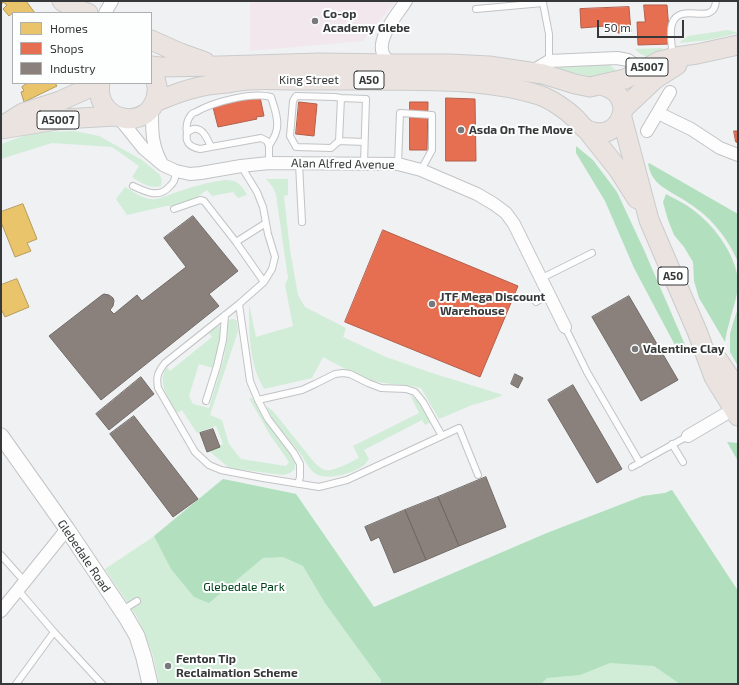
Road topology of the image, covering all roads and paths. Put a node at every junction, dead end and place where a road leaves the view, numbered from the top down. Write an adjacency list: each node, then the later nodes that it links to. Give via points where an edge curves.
1 (48, 1): 6 (main road)
2 (112, 1): 7 (street)
3 (406, 1): 13 (street, via 384,34 382,52)
4 (716, 1): 11 (lane, via 713,11 708,13 678,15 672,23)
5 (476, 9): 12 (lane, via 544,3 549,34)
6 (56, 12)
7 (106, 12)
8 (152, 40): 15 (main road, A50)
9 (738, 45): 10 (main road, King Street / A5007)
10 (697, 54): 11 (main road, King Street / A5007); 25 (main road, King Street / A5007, via 655,79)
11 (673, 58): 16 (main road, King Street / A5007)
12 (549, 62): 16 (street, via 617,58 628,60); 17 (street)
13 (395, 64): 15 (main road, King Street / A50); 17 (main road, King Street / A50, via 489,66)
14 (152, 66): 15 (main road, King Street / A50)
15 (220, 66)
16 (642, 70): 21 (main road, King Street / A5007, via 625,79)
17 (531, 72): 21 (main road, King Street / A50, via 575,84)
18 (152, 74): 24 (main road, via 157,89)
19 (98, 84): 29 (main road, A5007, via 60,101 23,113)
20 (100, 84): 27 (main road, via 99,92 104,105)
21 (594, 86): 25 (main road, King Street / A50, via 607,87 614,91 622,101); 28 (main road, via 583,91 576,103 575,112)
22 (670, 92): 26 (street)
23 (341, 98): 32 (lane); 32 (lane, via 296,96 293,100 290,136 296,147 331,148); 33 (lane, via 366,99)
24 (153, 105): 27 (main road, A50, via 144,114 135,118); 28 (main road, King Street / A50, via 194,88 248,80 458,81 503,86 540,95 556,103); 41 (street, via 152,135 156,152)
25 (622, 113): 28 (main road, King Street, via 618,124 604,133 595,133); 47 (main road, A50)
26 (658, 113): 30 (street); 36 (street, via 691,129 720,148)
27 (117, 117): 29 (main road, A5007, via 64,119); 41 (street, Alan Alfred Avenue, via 144,149)
28 (582, 125): 47 (main road, A50, via 618,168)
29 (1, 128)
30 (647, 131)
31 (187, 133): 34 (lane, via 186,125 191,114 205,107 250,96 265,96 271,97 277,118 277,131); 35 (lane, via 193,129 202,132); 35 (lane, via 186,138 194,148)
32 (339, 141): 33 (lane)
33 (364, 142): 38 (lane)
34 (269, 146): 35 (lane, via 267,141 261,138); 37 (lane)
35 (211, 147)
36 (738, 155)
37 (269, 163): 39 (street, Alan Alfred Avenue); 42 (street, Alan Alfred Avenue)
38 (364, 163): 39 (street, Alan Alfred Avenue); 40 (street, Alan Alfred Avenue)
39 (299, 164): 48 (lane)
40 (398, 164): 43 (street, Alan Alfred Avenue); 43 (lane, via 400,113 432,115 432,150)
41 (163, 165): 44 (street, Alan Alfred Avenue)
42 (241, 166): 44 (street, Alan Alfred Avenue, via 190,174); 49 (lane, via 257,192)
43 (421, 170): 52 (street, Alan Alfred Avenue, via 477,194 506,213)
44 (176, 171): 45 (lane, via 174,182 167,190 155,194)
45 (132, 186)
46 (174, 209): 50 (lane, via 195,201 204,201)
47 (649, 220): 59 (main road, A50)
48 (302, 222)
49 (266, 224): 50 (lane); 53 (lane, via 275,257 272,269)
50 (236, 242): 53 (lane)
51 (592, 253): 52 (lane)
52 (542, 278): 54 (street, Alan Alfred Avenue)
53 (264, 282): 56 (lane)
54 (549, 294): 55 (lane); 58 (street, Alan Alfred Avenue)
55 (536, 302)
56 (239, 304): 57 (lane); 62 (lane, via 250,380)
57 (225, 315): 61 (lane, via 223,340); 72 (lane, via 165,363 158,371 158,388 195,452 208,465 221,470)
58 (565, 327): 69 (lane, via 587,372)
59 (697, 331): 60 (main road, A50); 63 (main road, A50, via 714,377)
60 (738, 390)
61 (206, 400)
62 (258, 400): 65 (lane, via 302,390 335,374 350,374 381,388 406,389 414,392 423,402); 72 (lane, via 268,419 294,452 300,464)
63 (736, 412): 66 (street)
64 (1, 436): 73 (street, Glebedale Road)
65 (442, 436): 71 (lane, via 459,428); 72 (lane, via 347,480 319,487)
66 (688, 436): 67 (lane)
67 (672, 444): 68 (lane); 69 (lane)
68 (683, 462)
69 (640, 463): 70 (lane)
70 (632, 467)
71 (478, 475)
72 (298, 484)
73 (67, 529): 75 (street); 78 (street, Glebedale Road)
74 (1, 555): 75 (lane)
75 (21, 586): 77 (street); 79 (lane)
76 (137, 601): 78 (lane)
77 (1, 611)
78 (121, 611): 82 (street, Glebedale Road, via 137,636)
79 (54, 632): 80 (lane); 81 (lane)
80 (16, 684)
81 (102, 684)
82 (150, 684)

